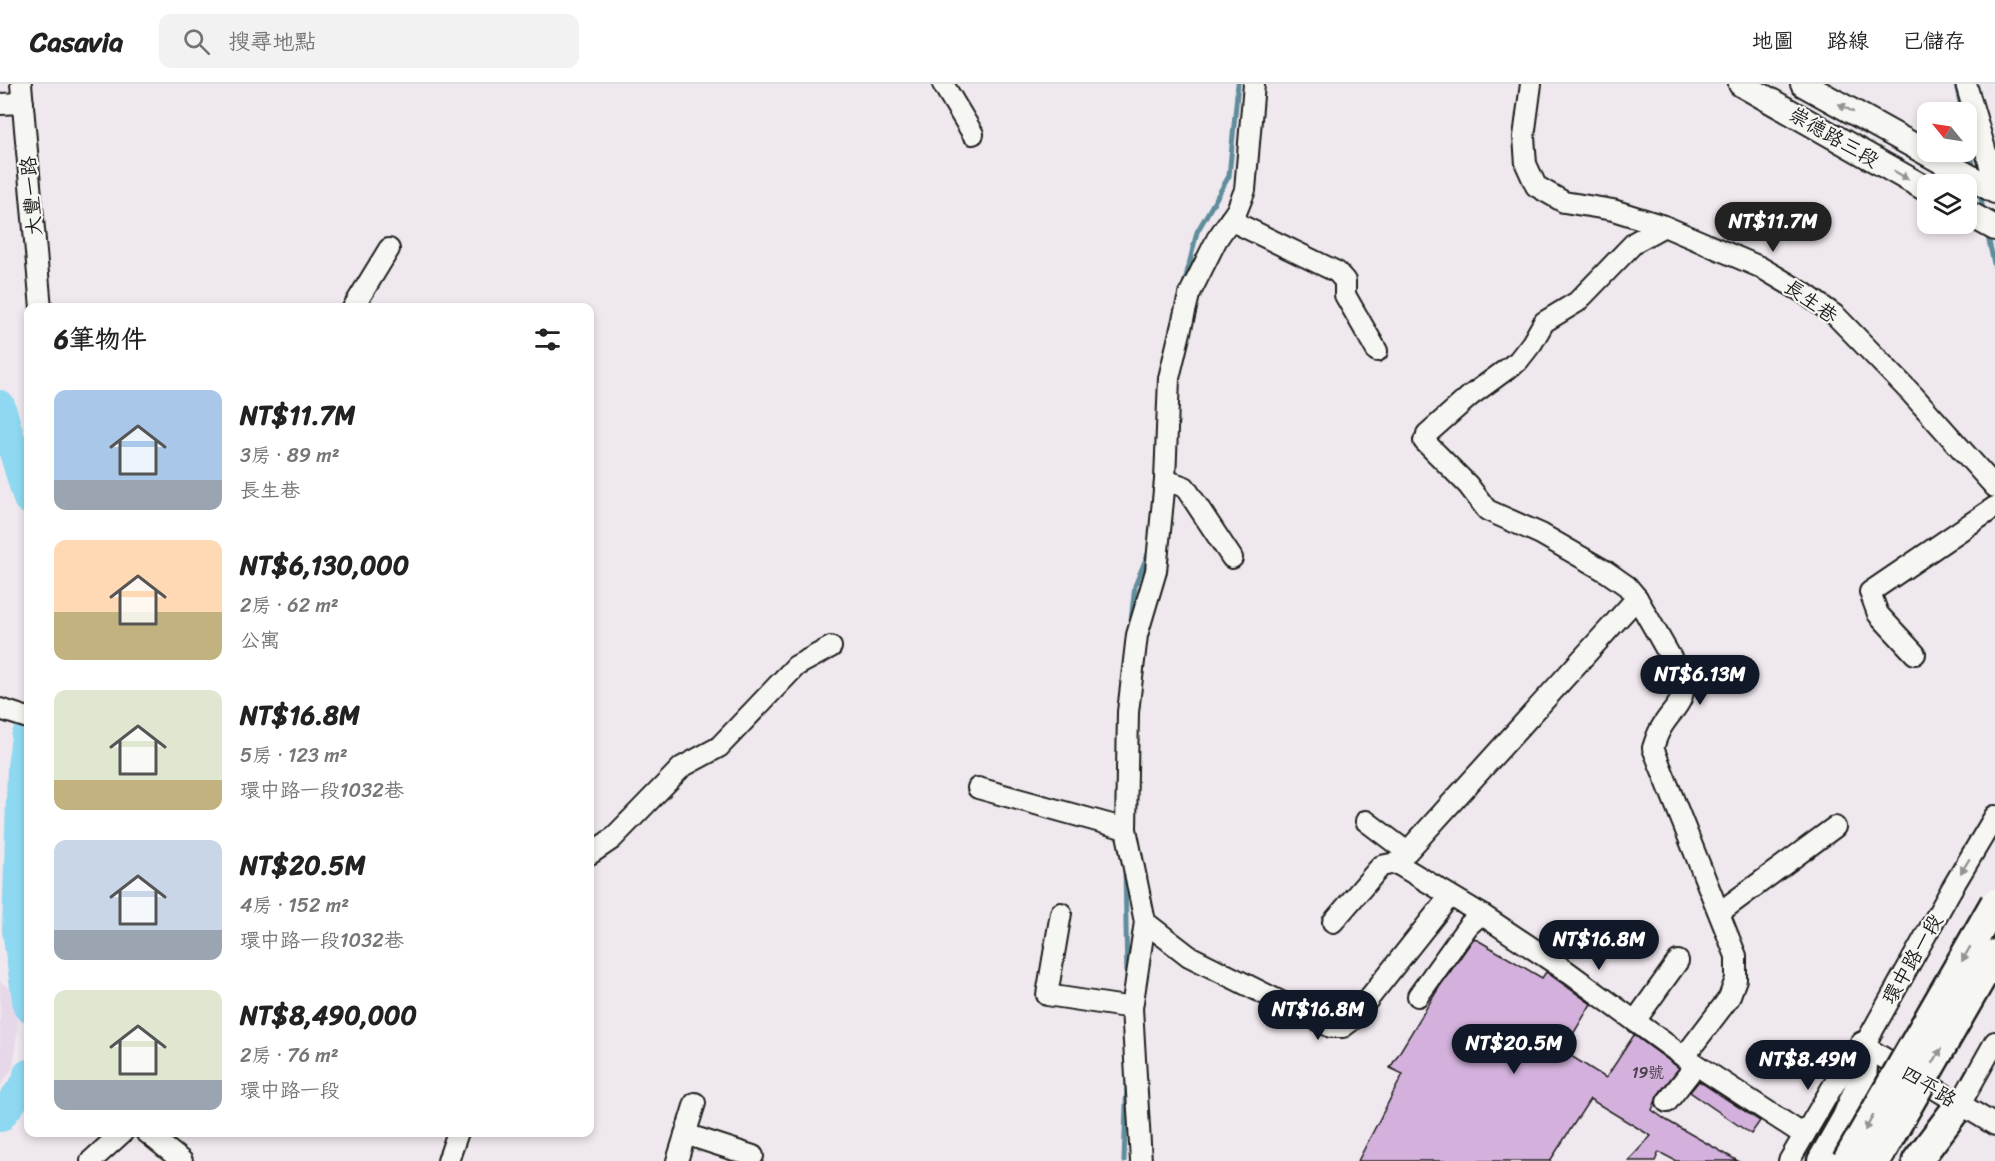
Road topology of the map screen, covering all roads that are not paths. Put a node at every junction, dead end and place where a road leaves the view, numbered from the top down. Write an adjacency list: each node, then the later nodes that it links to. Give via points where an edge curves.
1 (943, 84): 9 (street)
2 (1254, 84): 13 (street, via 1245,190)
3 (1531, 84): 14 (street, 長生巷, via 1524,137 1526,164 1536,186 1564,202 1613,210)
4 (1741, 84): 10 (main road, 崇德路三段, one-way to 10)
5 (1803, 84): 11 (main road, 崇德路三段, one-way to 5)
6 (1966, 84): 11 (street)
7 (22, 93): 8 (street); 17 (street, 大豐一路)
8 (0, 104)
9 (973, 134)
10 (1917, 184)
11 (1987, 185)
12 (1977, 218): 15 (main road)
13 (1230, 220): 19 (street, via 1337,272 1345,280 1345,295); 20 (street, via 1189,295 1169,378)
14 (1664, 226): 21 (street, 長生巷, via 1760,267 1836,316); 24 (street, via 1635,242 1577,302 1544,322 1518,361 1470,396 1426,437 1487,510 1541,534 1606,572)
15 (1995, 228)
16 (389, 249): 18 (street)
17 (41, 303)
18 (356, 303)
19 (1377, 351)
20 (1165, 480): 23 (street, via 1185,487); 33 (street, via 1156,571 1137,635 1128,712)
21 (1995, 487)
22 (1995, 507): 26 (street, via 1870,592 1878,614)
23 (1232, 558)
24 (1637, 598): 31 (street, via 1407,852); 37 (street, via 1683,679 1682,700 1660,730 1653,748)
25 (831, 647): 34 (street, via 796,666 719,747 682,767 612,839)
26 (1915, 654)
27 (0, 709): 28 (street)
28 (24, 717)
29 (978, 788): 33 (street)
30 (1995, 816): 48 (street, 環中路一段, one-way to 48)
31 (1366, 821)
32 (1835, 827): 37 (street)
33 (1126, 829): 40 (street)
34 (594, 851)
35 (1450, 896): 39 (street); 40 (street, via 1343,1027 1331,1027 1189,956); 41 (street, via 1396,863 1381,866)
36 (1995, 903): 67 (highway, one-way to 67, bridge)
37 (1720, 912): 49 (street, via 1736,956 1737,979)
38 (1061, 913): 45 (street, via 1047,995)
39 (1480, 914): 44 (street); 46 (street)
40 (1145, 922): 45 (street)
41 (1334, 922)
42 (1995, 954): 68 (highway, one-way to 42, bridge)
43 (1678, 961): 46 (street)
44 (1418, 996)
45 (1132, 1008): 64 (street)
46 (1635, 1021): 49 (street)
47 (1995, 1042): 52 (street)
48 (1864, 1046): 52 (street, 四平路); 55 (street, 環中路一段, via 1843,1070); 66 (highway, via 1862,1082)
49 (1690, 1061): 51 (street); 55 (street)
50 (695, 1102): 54 (street)
51 (1667, 1102)
52 (1960, 1104): 53 (street, 四平路); 69 (highway); 70 (street)
53 (1995, 1125)
54 (685, 1134): 59 (street); 63 (street)
55 (1804, 1135): 65 (street, 環中路一段)
56 (117, 1137): 60 (street)
57 (152, 1137): 61 (street)
58 (456, 1137): 62 (street)
59 (753, 1156)
60 (91, 1161)
61 (182, 1161)
62 (448, 1161)
63 (677, 1161)
64 (1141, 1161)
65 (1790, 1161)
66 (1822, 1161)
67 (1847, 1161)
68 (1876, 1161)
69 (1917, 1161)
70 (1931, 1161)

